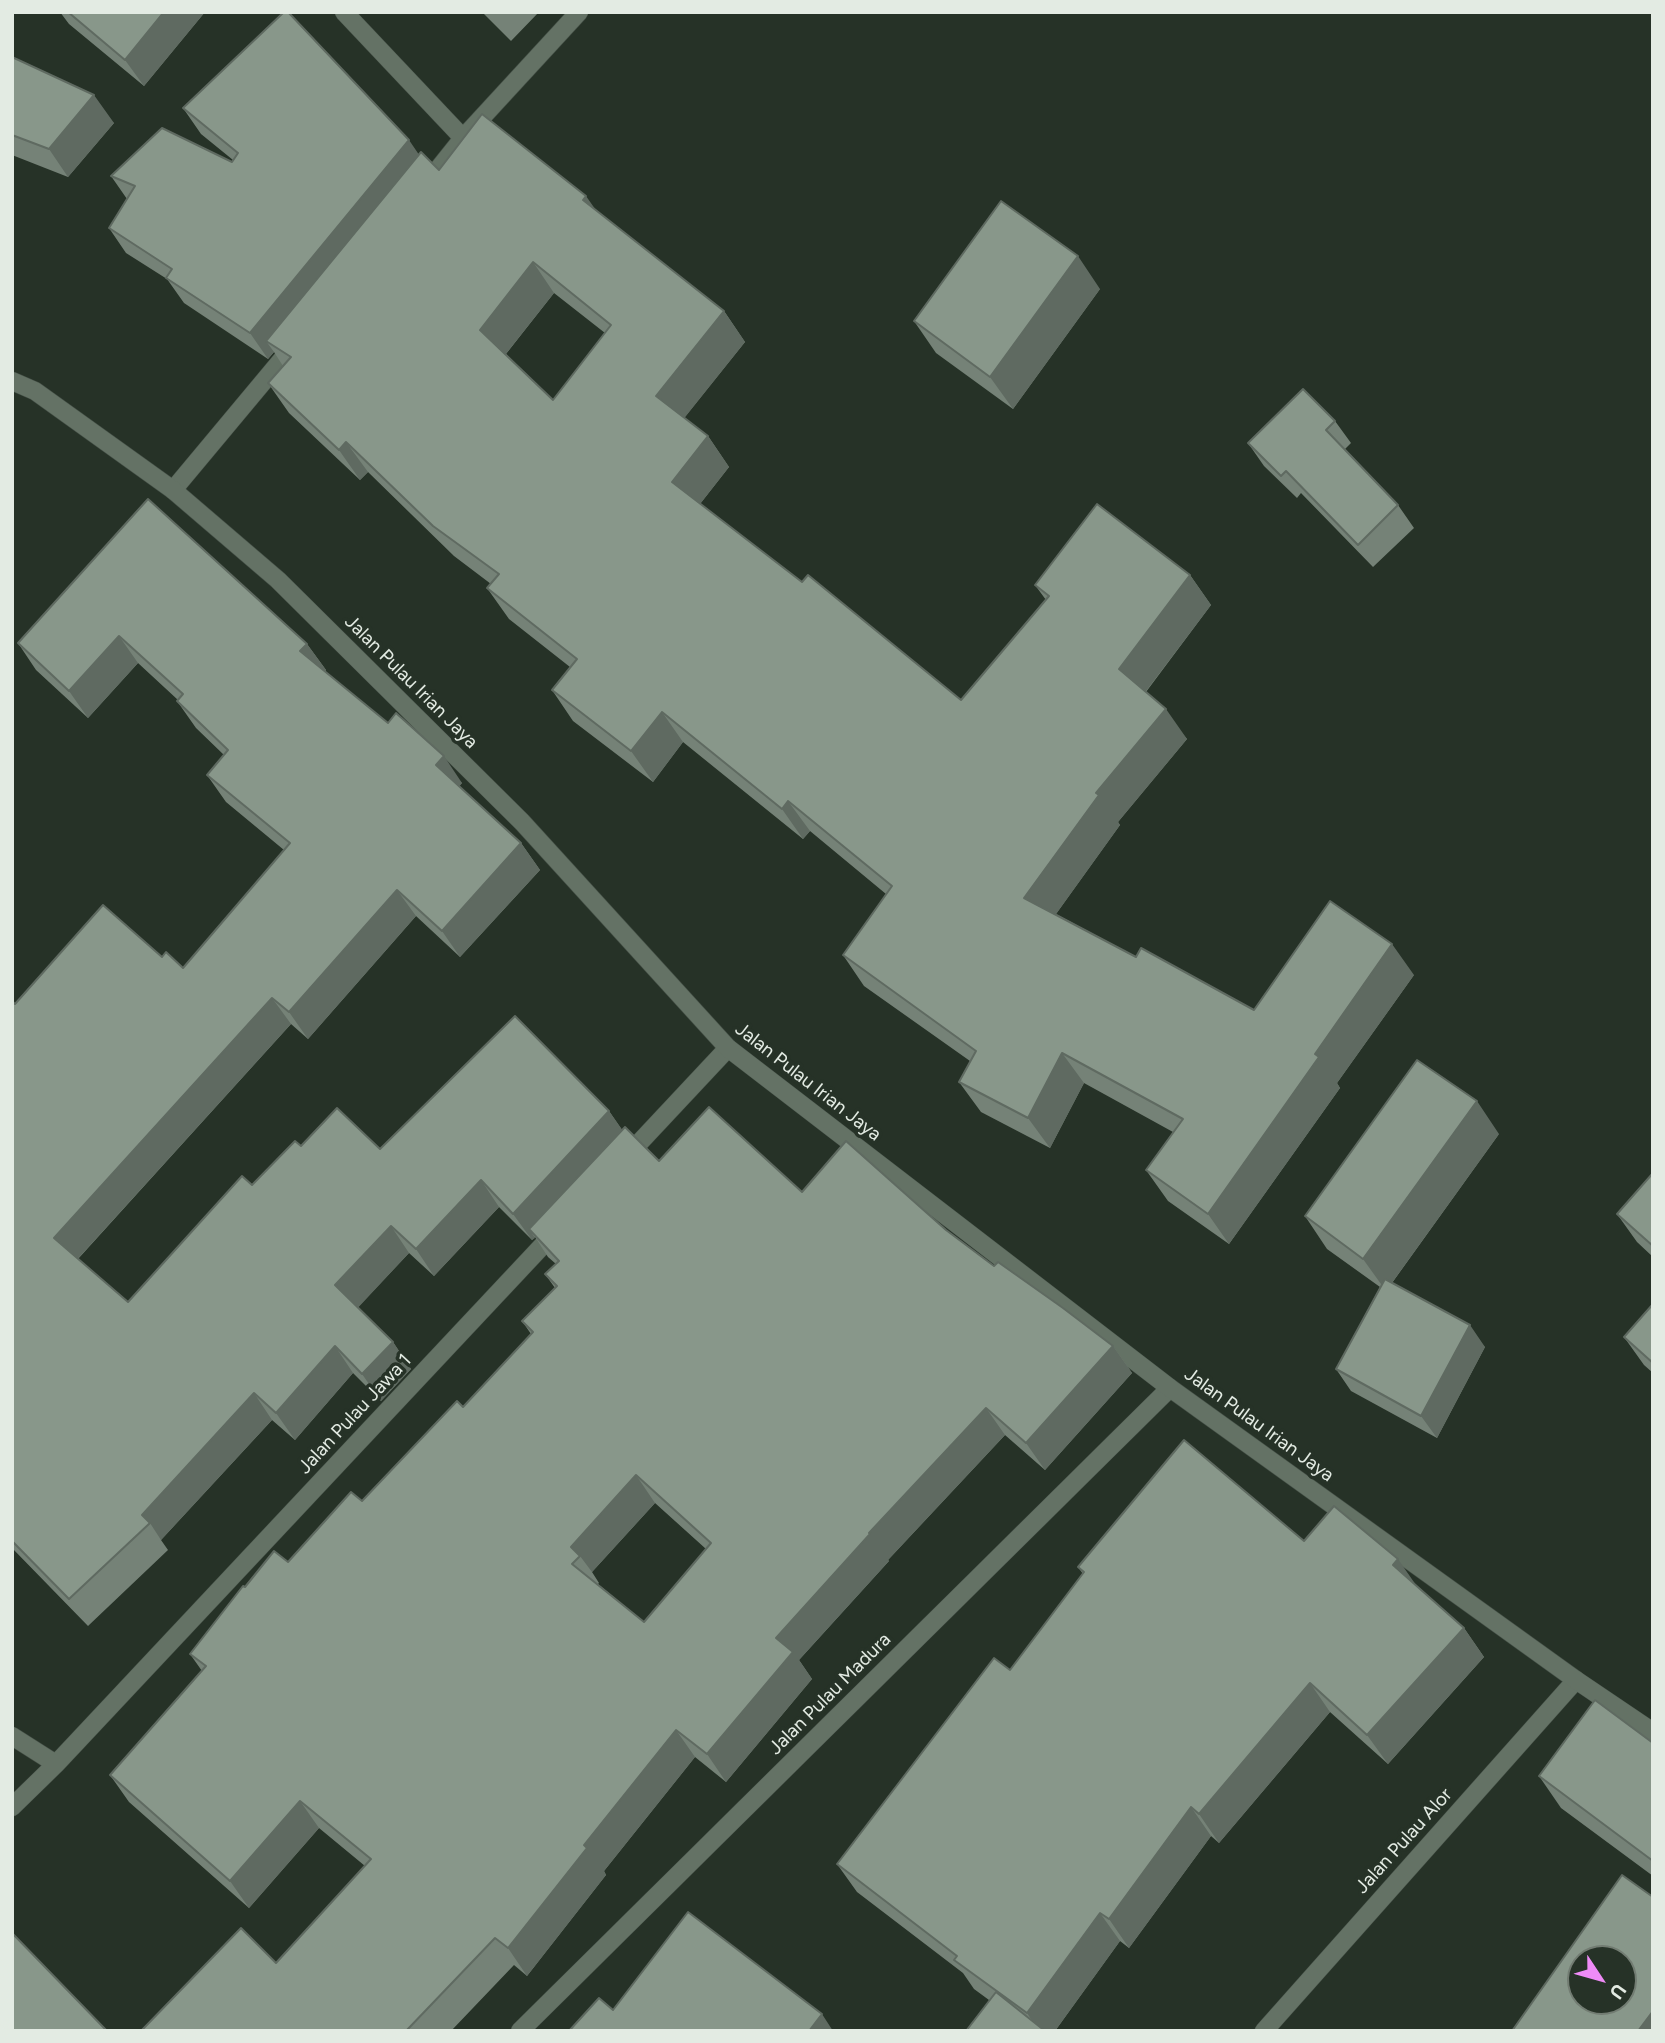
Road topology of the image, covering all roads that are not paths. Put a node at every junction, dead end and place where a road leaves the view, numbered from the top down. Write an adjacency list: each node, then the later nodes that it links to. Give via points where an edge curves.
1 (344, 12): 3 (street)
2 (579, 12): 3 (street)
3 (463, 138): 4 (street)
4 (414, 200)
5 (303, 334): 7 (street)
6 (12, 381): 7 (street, Jalan Pulau Irian Jaya, via 35,391)
7 (173, 490): 8 (street, Jalan Pulau Irian Jaya, via 278,580 522,822)
8 (728, 1048): 9 (street); 11 (street, Jalan Pulau Irian Jaya)
9 (614, 1169)
10 (567, 1220): 15 (street, Jalan Pulau Jawa 1)
11 (1170, 1388): 12 (street, Jalan Pulau Irian Jaya); 17 (street, Jalan Pulau Madura)
12 (1576, 1680): 13 (street, Jalan Pulau Irian Jaya); 18 (street, Jalan Pulau Alor)
13 (1653, 1732)
14 (12, 1736): 15 (street)
15 (56, 1764): 16 (street, Jalan Pulau Jawa 1)
16 (12, 1807)
17 (520, 2031)
18 (1264, 2031)

